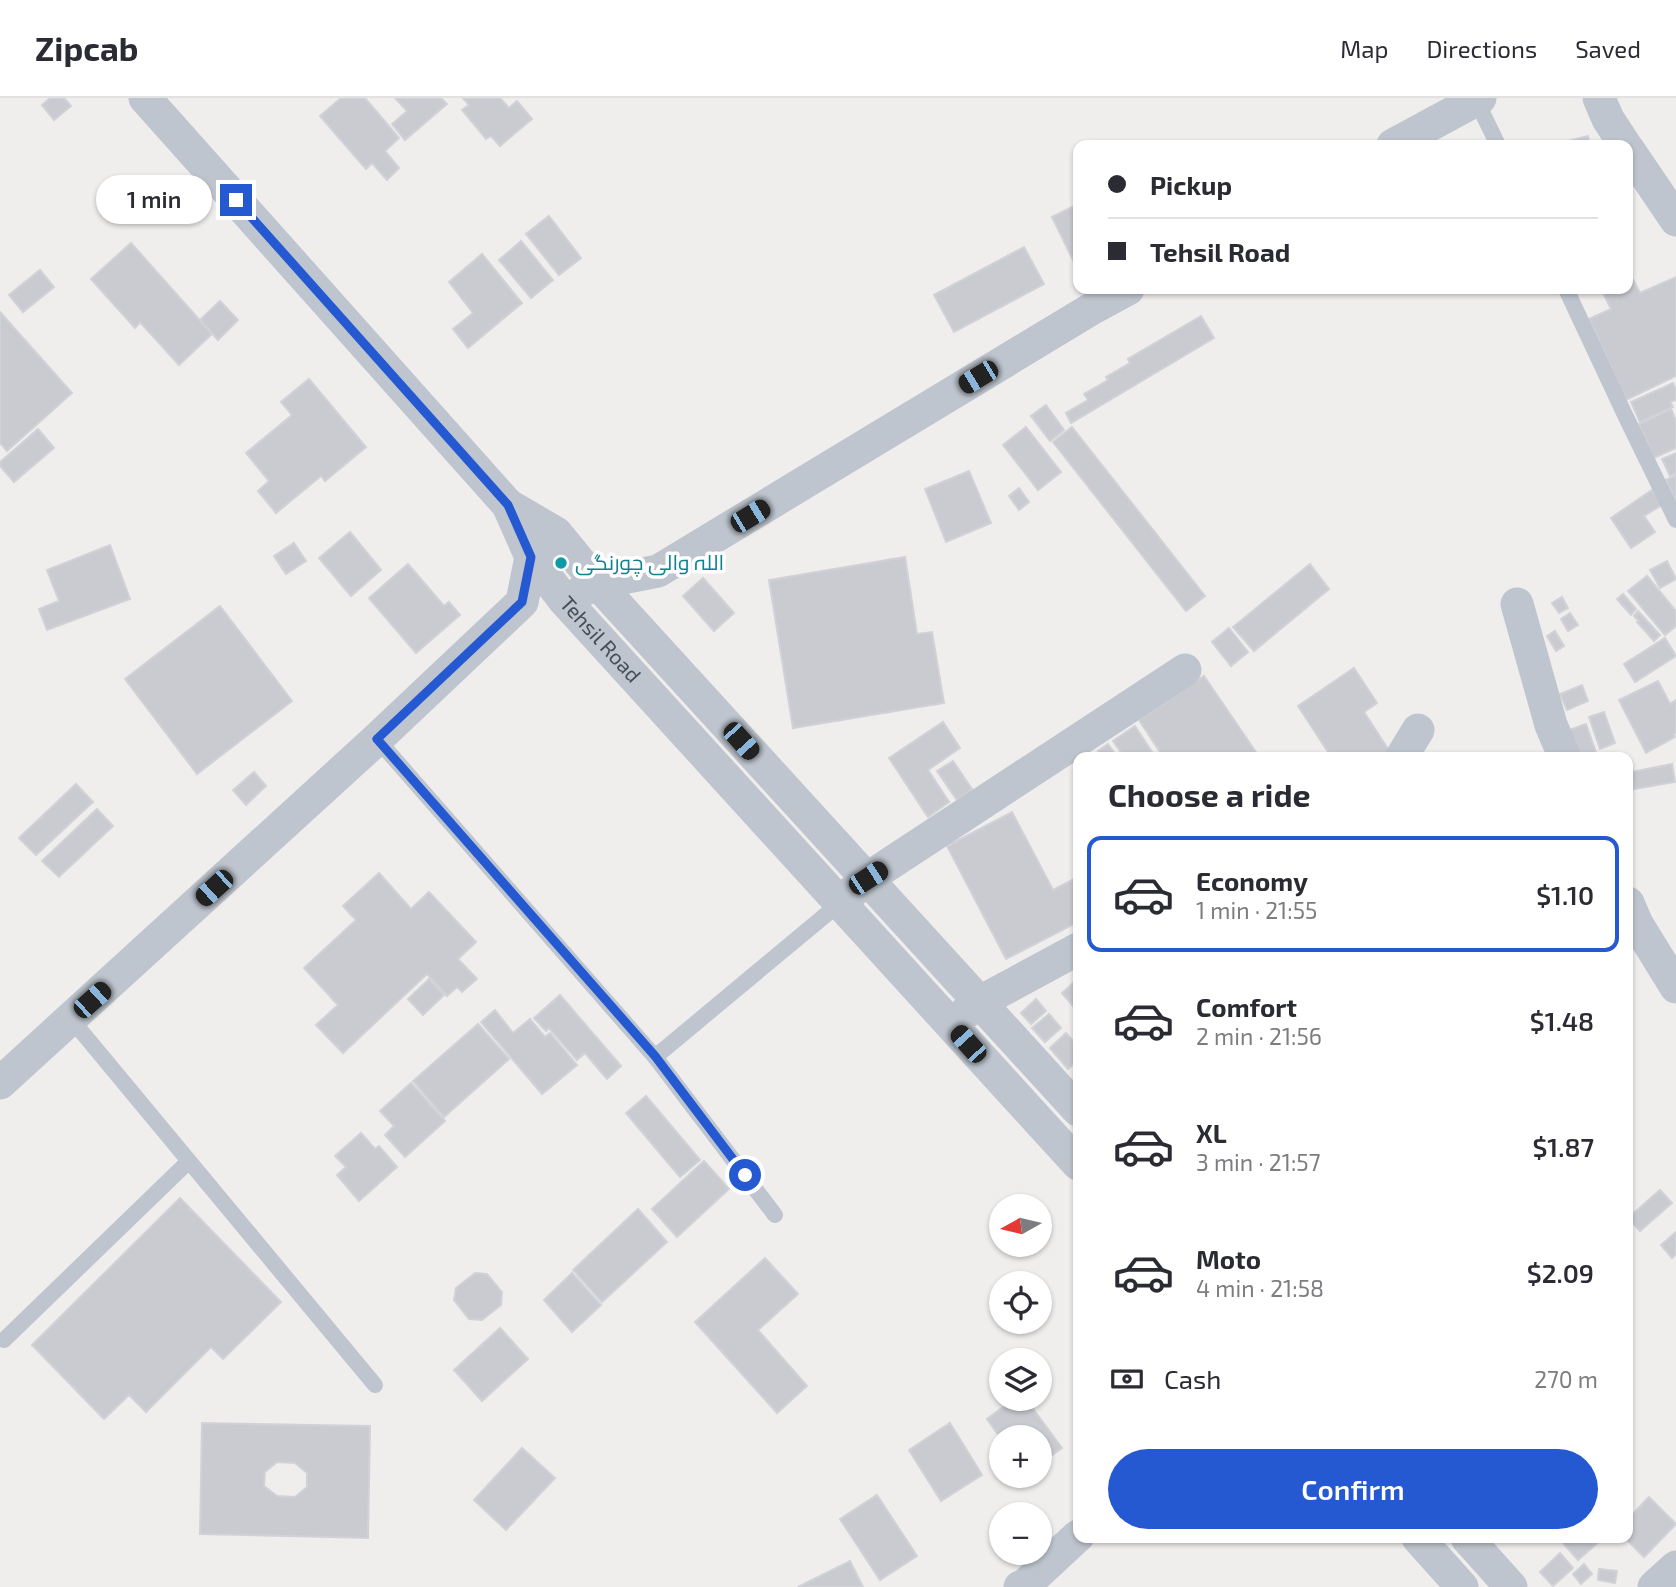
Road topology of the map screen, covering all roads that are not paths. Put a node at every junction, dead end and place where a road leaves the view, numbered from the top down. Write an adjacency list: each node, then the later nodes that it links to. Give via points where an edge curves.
1 (145, 98): 11 (street, Tehsil Road)
2 (1599, 98): 6 (street)
3 (1478, 99): 4 (street); 5 (lane)
4 (1402, 140)
5 (1497, 140)
6 (1622, 140)
7 (1633, 157): 8 (street)
8 (1676, 220)
9 (1119, 294): 15 (street, via 658,571)
10 (1568, 294): 12 (lane)
11 (508, 505): 13 (street); 14 (street, Tehsil Road)
12 (1676, 520)
13 (556, 533): 14 (street); 15 (street)
14 (531, 557): 16 (street, Tehsil Road); 17 (street)
15 (597, 583): 16 (street); 24 (street)
16 (564, 600): 17 (street); 25 (street, Tehsil Road)
17 (522, 602): 21 (street)
18 (1517, 604): 23 (street)
19 (1185, 670): 24 (street)
20 (1418, 730): 22 (street)
21 (377, 739): 30 (street); 32 (lane)
22 (1405, 752)
23 (1562, 752)
24 (868, 878): 25 (street); 29 (street)
25 (840, 903): 31 (street, Tehsil Road); 32 (lane)
26 (1633, 915): 28 (street)
27 (1073, 957): 29 (street)
28 (1676, 987)
29 (981, 1002): 31 (street); 34 (street)
30 (71, 1019): 33 (street); 36 (lane)
31 (950, 1024): 35 (street, Tehsil Road)
32 (655, 1056): 37 (lane)
33 (0, 1083)
34 (1073, 1104)
35 (1073, 1159)
36 (189, 1161): 38 (lane); 39 (lane)
37 (775, 1215)
38 (4, 1340)
39 (375, 1385)
40 (1073, 1541): 44 (street)
41 (1422, 1543): 45 (street)
42 (1471, 1543): 46 (street)
43 (1676, 1567): 47 (street)
44 (1020, 1587)
45 (1462, 1587)
46 (1511, 1587)
47 (1654, 1587)

